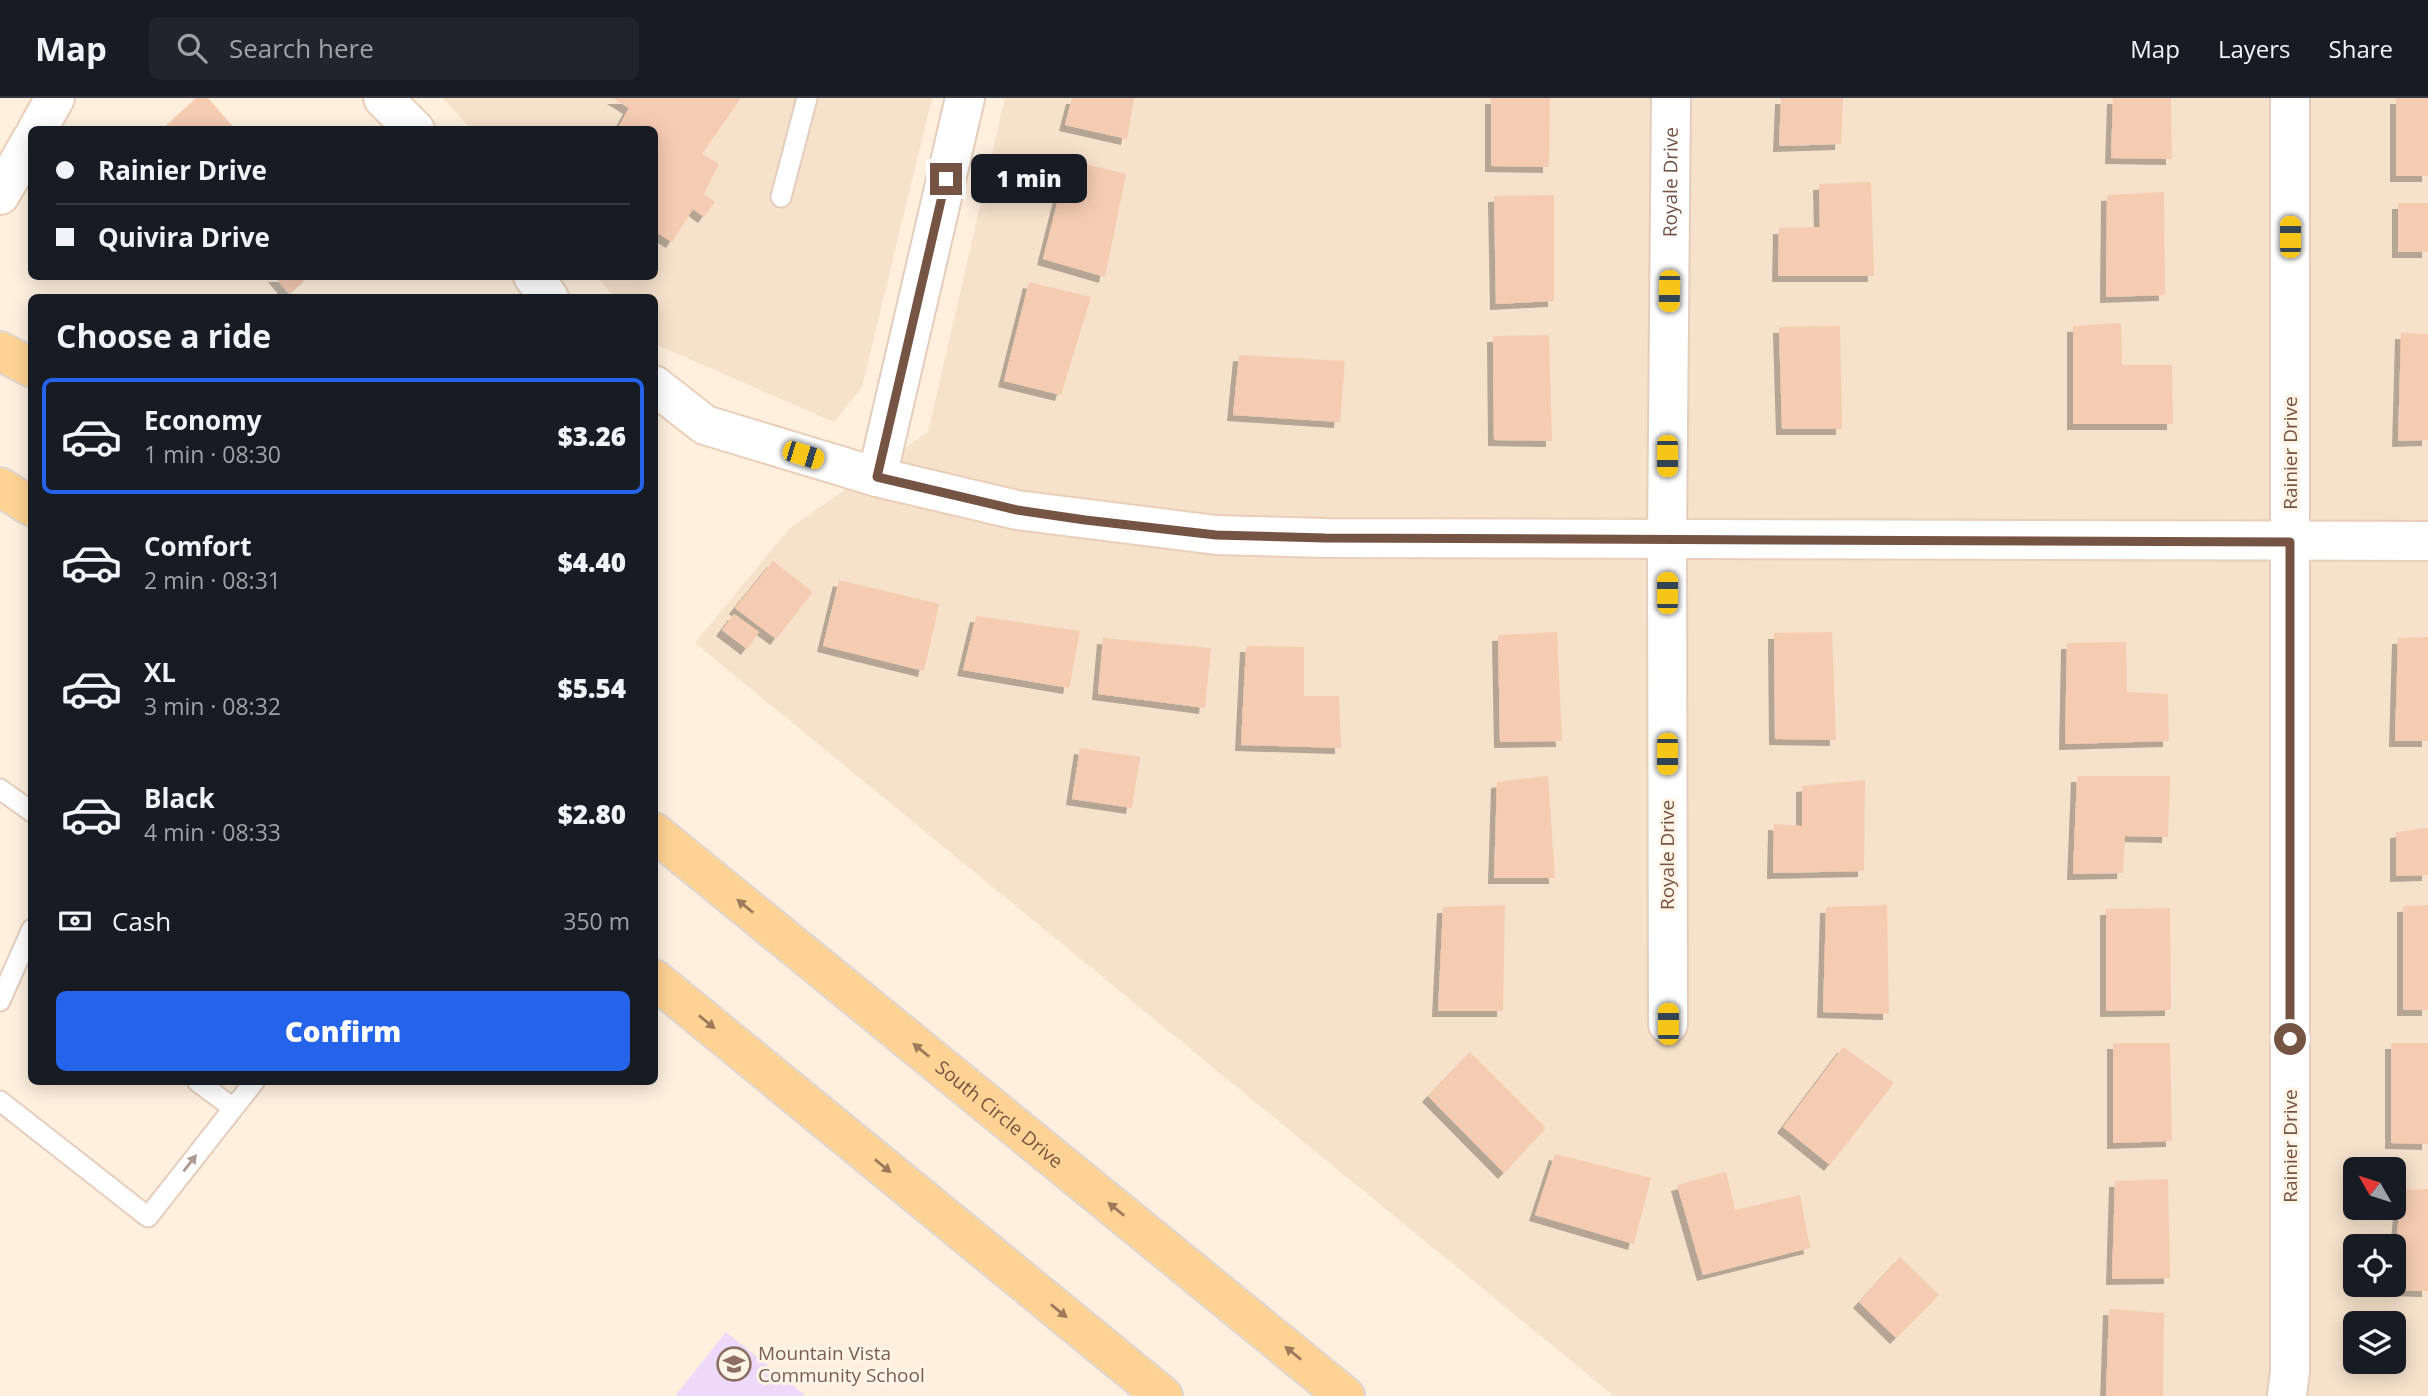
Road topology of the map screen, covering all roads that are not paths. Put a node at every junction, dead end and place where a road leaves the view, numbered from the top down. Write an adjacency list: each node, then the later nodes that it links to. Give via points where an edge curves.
1 (55, 98): 7 (street)
2 (383, 98): 8 (street)
3 (807, 98): 11 (lane)
4 (965, 98): 15 (street)
5 (1671, 98): 18 (street, Royale Drive)
6 (2290, 98): 20 (street, Rainier Drive)
7 (39, 126)
8 (411, 126)
9 (28, 146): 10 (street)
10 (0, 195)
11 (781, 197)
12 (536, 280): 13 (street)
13 (547, 294)
14 (658, 388): 15 (street, via 705,425)
15 (877, 477): 18 (street, via 1017,510 1216,535)
16 (0, 487): 17 (main road)
17 (28, 504)
18 (1667, 539): 20 (street); 27 (street, Royale Drive)
19 (2428, 541): 20 (street)
20 (2290, 542): 34 (street, Rainier Drive)
21 (0, 789): 22 (lane)
22 (28, 809)
23 (658, 835): 33 (main road, South Circle Drive, one-way to 23)
24 (27, 951): 26 (lane)
25 (658, 982): 32 (main road, one-way to 32)
26 (0, 1001)
27 (1668, 1024)
28 (202, 1085): 31 (lane)
29 (252, 1085): 31 (lane)
30 (0, 1101): 31 (lane, one-way to 31, via 148,1217)
31 (233, 1108)
32 (1163, 1396)
33 (1345, 1396)
34 (2287, 1396)

